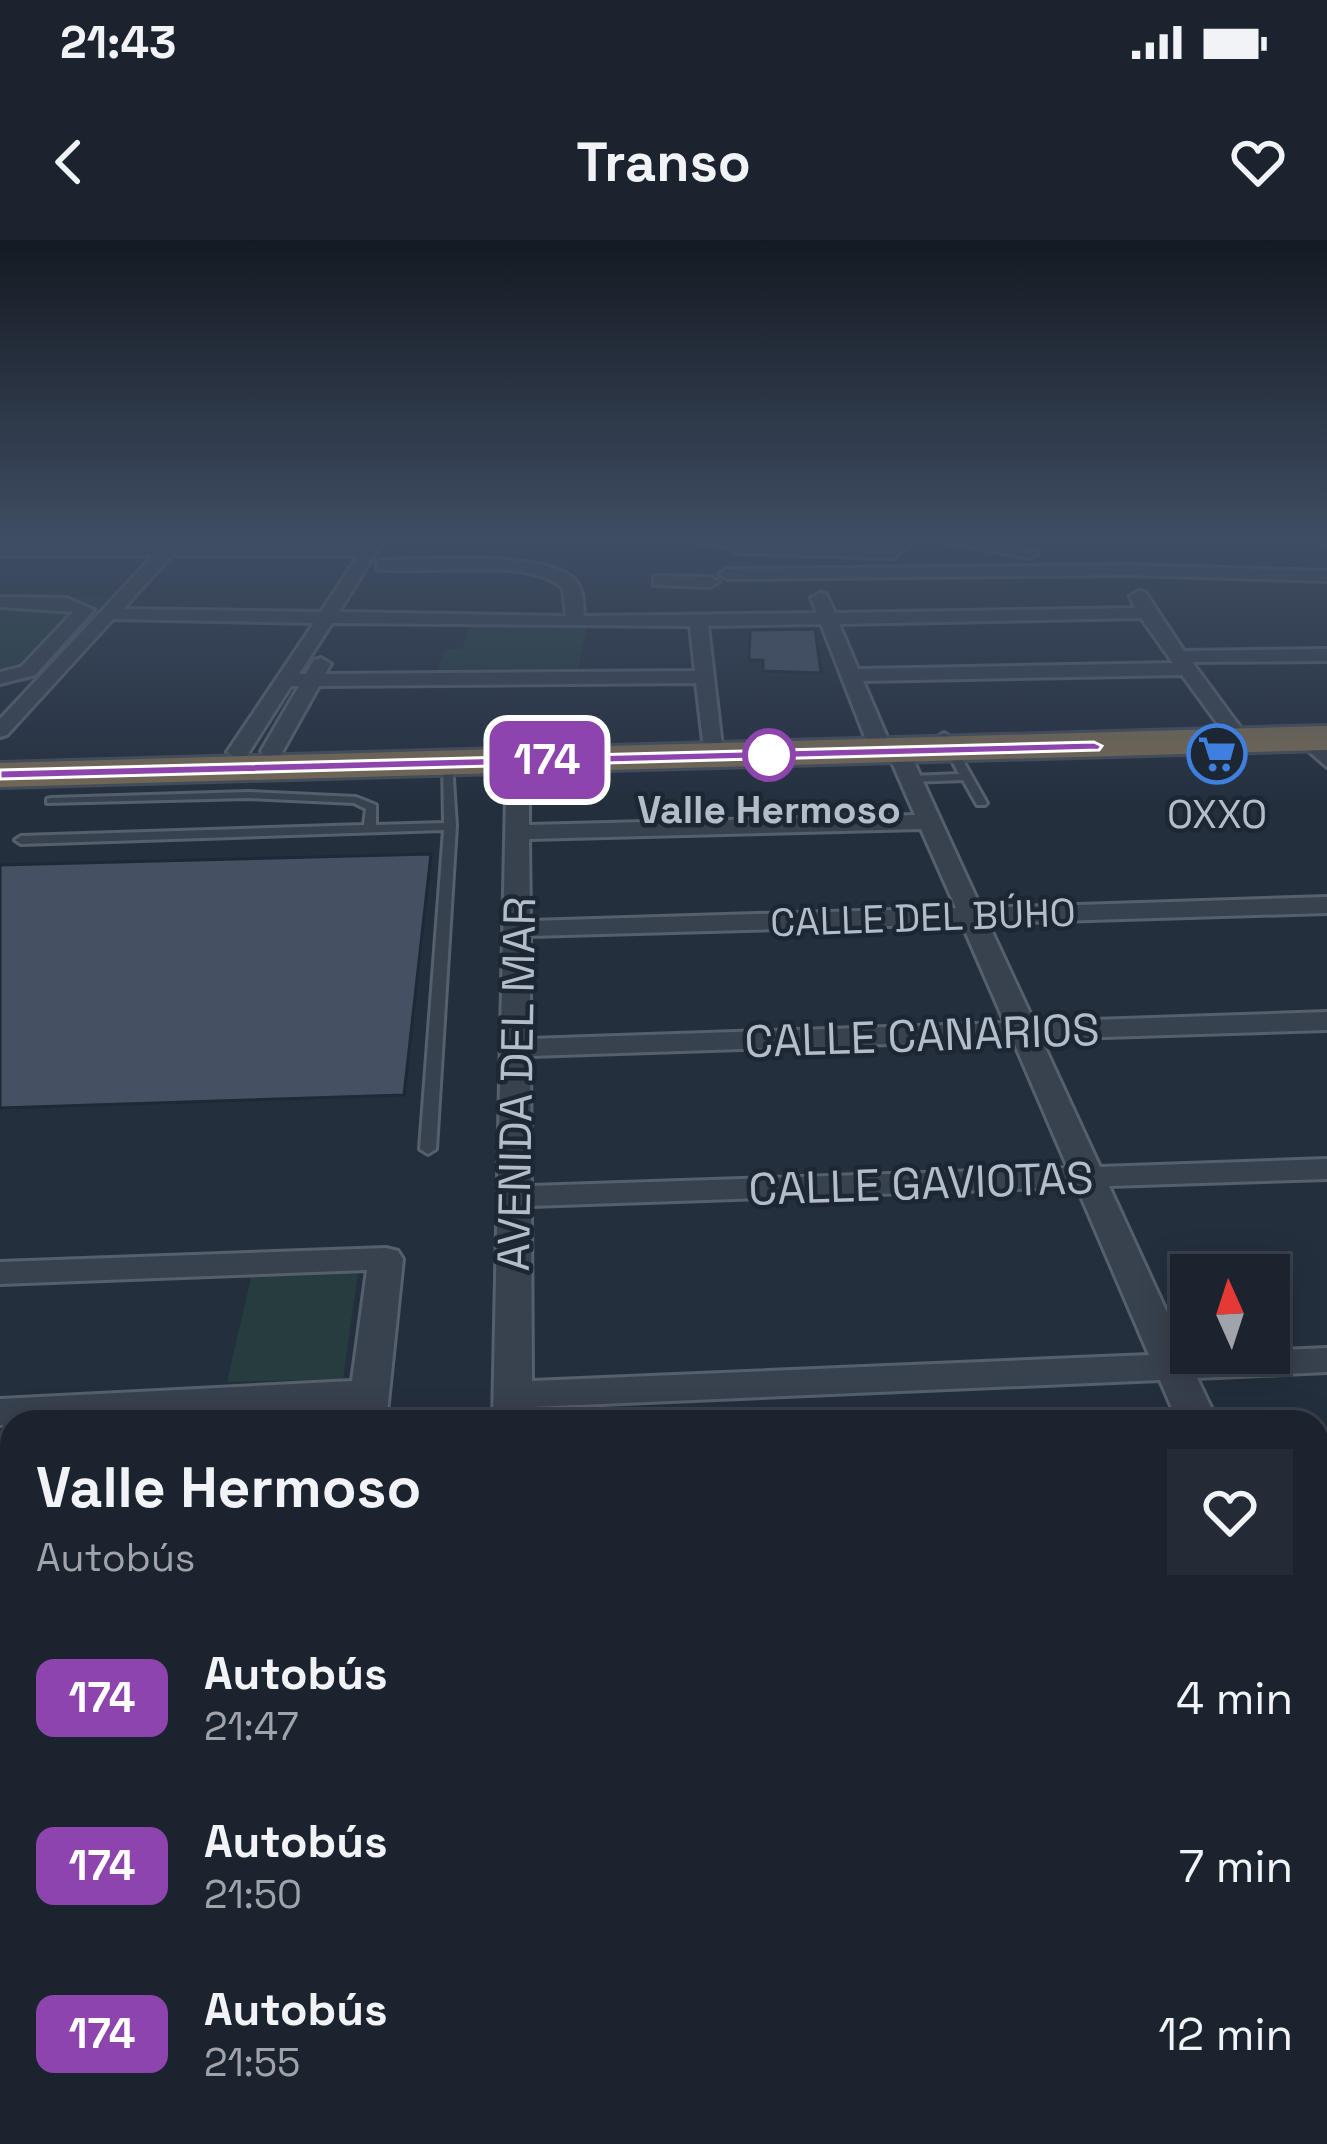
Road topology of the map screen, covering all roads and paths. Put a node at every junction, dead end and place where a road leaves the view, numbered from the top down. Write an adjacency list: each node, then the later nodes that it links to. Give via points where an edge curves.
1 (68, 628): 12 (street, via 28,671)
2 (95, 628): 16 (street)
3 (317, 628): 13 (street)
4 (341, 628): 14 (street)
5 (704, 628): 11 (street)
6 (830, 628): 10 (street)
7 (1156, 628): 9 (street)
8 (1327, 655): 9 (street)
9 (1180, 663): 10 (street); 17 (street)
10 (848, 675): 24 (street)
11 (706, 676): 14 (street); 19 (street)
12 (0, 678)
13 (284, 680): 14 (street); 21 (street)
14 (312, 680): 21 (street)
15 (0, 705): 16 (street)
16 (23, 705): 18 (street)
17 (1230, 728): 20 (highway); 23 (highway)
18 (0, 731)
19 (714, 741): 22 (highway); 24 (highway)
20 (1324, 742): 23 (highway)
21 (255, 752): 22 (highway); 25 (highway)
22 (518, 753): 24 (highway); 26 (highway); 34 (street, AVENIDA DEL MAR)
23 (954, 754): 24 (highway); 30 (lane)
24 (895, 756): 31 (street)
25 (0, 758)
26 (447, 763): 27 (highway); 32 (lane)
27 (0, 775)
28 (157, 797): 29 (lane); 33 (lane, via 356,800 372,806); 35 (lane)
29 (51, 801)
30 (981, 803)
31 (931, 822): 34 (street); 38 (street)
32 (450, 826): 33 (lane); 43 (lane)
33 (370, 828): 35 (lane)
34 (518, 832): 39 (street, AVENIDA DEL MAR)
35 (141, 836): 36 (lane)
36 (21, 840)
37 (1327, 905): 38 (street, CALLE DEL BÚHO)
38 (974, 916): 39 (street, CALLE DEL BÚHO); 41 (street)
39 (518, 929): 42 (street, AVENIDA DEL MAR)
40 (1327, 1021): 41 (street, CALLE CANARIOS)
41 (1025, 1031): 42 (street, CALLE CANARIOS); 45 (street)
42 (517, 1048): 46 (street, AVENIDA DEL MAR)
43 (428, 1149)
44 (1327, 1169): 45 (street, CALLE GAVIOTAS)
45 (1090, 1177): 46 (street, CALLE GAVIOTAS); 48 (street)
46 (514, 1197): 54 (street, AVENIDA DEL MAR)
47 (0, 1273): 53 (street, via 386,1258)
48 (1170, 1359)
49 (1327, 1360): 50 (street)
50 (1290, 1361)
51 (1170, 1366): 54 (street)
52 (1177, 1374): 56 (street)
53 (368, 1407): 55 (street)
54 (513, 1408)
55 (147, 1410)
56 (1193, 1410)

